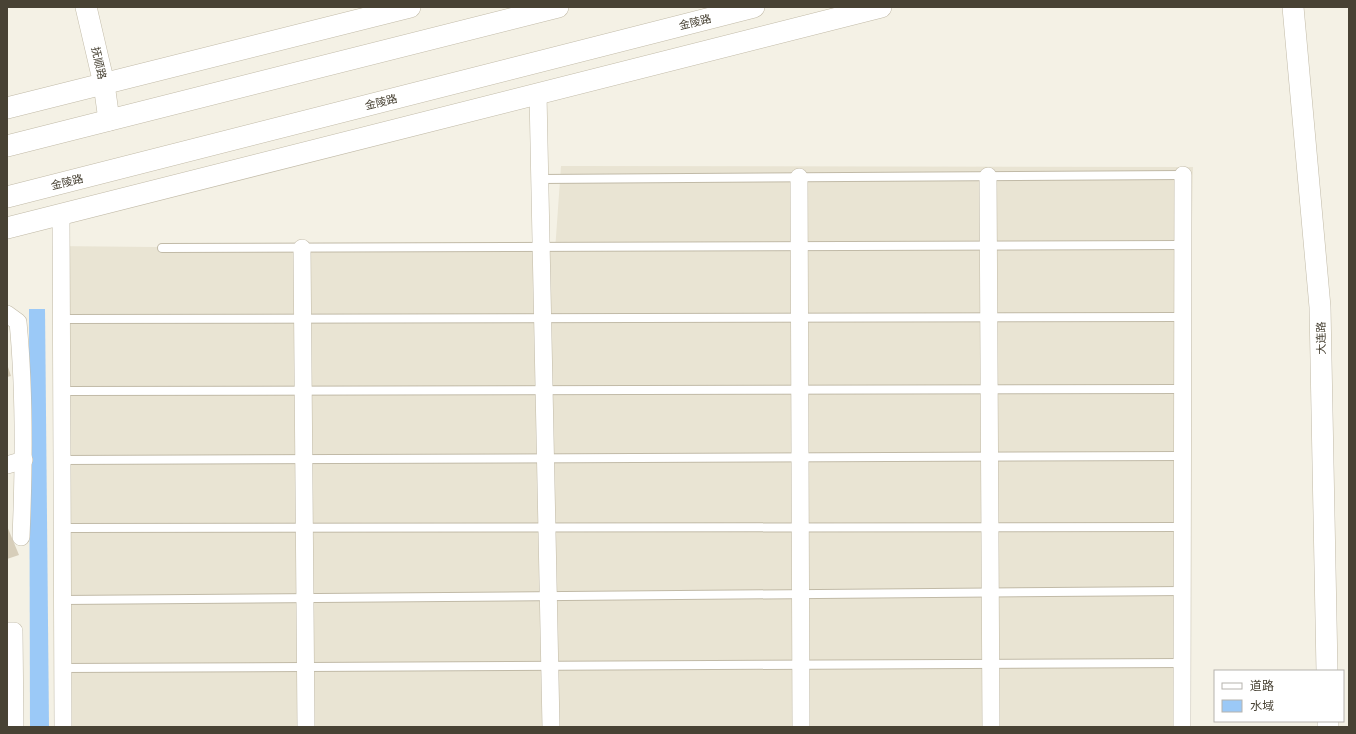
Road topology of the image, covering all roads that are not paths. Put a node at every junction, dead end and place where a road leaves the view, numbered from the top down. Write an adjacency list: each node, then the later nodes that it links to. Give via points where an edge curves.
1 (86, 7): 7 (street, 抚顺路)
2 (410, 7): 7 (street)
3 (558, 7): 10 (street)
4 (754, 7): 16 (street, 金陵路)
5 (881, 7): 8 (street)
6 (1293, 7): 66 (street, 大连路, via 1320,307)
7 (104, 84): 9 (street); 10 (street, 抚顺路)
8 (538, 94): 15 (street); 17 (street)
9 (7, 108)
10 (109, 120): 11 (street)
11 (7, 146)
12 (1183, 175): 13 (lane); 20 (street)
13 (988, 176): 14 (lane); 19 (street)
14 (799, 178): 15 (lane); 21 (street)
15 (540, 179): 22 (street)
16 (7, 197)
17 (61, 214): 18 (street); 30 (street)
18 (7, 228)
19 (988, 245): 20 (lane); 21 (lane); 27 (street)
20 (1183, 245): 26 (street)
21 (800, 246): 22 (lane); 29 (street)
22 (541, 247): 24 (lane); 28 (street)
23 (162, 248): 24 (lane)
24 (302, 248): 31 (street)
25 (7, 314): 43 (street, via 18,322)
26 (1183, 316): 27 (lane); 32 (street)
27 (989, 317): 29 (lane); 36 (street)
28 (543, 318): 29 (lane); 31 (lane); 34 (street)
29 (800, 318): 35 (street)
30 (62, 319): 31 (lane); 37 (street)
31 (302, 319): 33 (street)
32 (1183, 389): 36 (lane); 38 (street)
33 (303, 390): 34 (lane); 37 (lane); 42 (street)
34 (544, 390): 35 (lane); 40 (street)
35 (800, 390): 36 (lane); 41 (street)
36 (989, 390): 39 (street)
37 (62, 391): 44 (street)
38 (1183, 456): 39 (lane); 48 (street)
39 (990, 457): 41 (lane); 47 (street)
40 (545, 458): 41 (lane); 42 (lane); 51 (street)
41 (800, 458): 46 (street)
42 (304, 459): 44 (lane); 50 (street)
43 (24, 460): 45 (street); 52 (street)
44 (62, 460): 49 (street)
45 (7, 465)
46 (800, 527): 47 (lane); 51 (lane); 55 (street)
47 (990, 527): 48 (lane); 54 (street)
48 (1183, 527): 53 (street)
49 (62, 528): 50 (lane); 58 (street)
50 (304, 528): 51 (lane); 57 (street)
51 (547, 528): 56 (street)
52 (21, 537)
53 (1183, 591): 54 (lane); 60 (street)
54 (990, 592): 55 (lane); 61 (street)
55 (801, 594): 56 (lane); 62 (street)
56 (548, 596): 57 (lane); 63 (street)
57 (304, 598): 58 (lane); 64 (street)
58 (62, 600): 65 (street)
59 (7, 631): 67 (street, via 14,631)
60 (1182, 663): 61 (lane); 73 (street)
61 (991, 664): 62 (lane); 72 (street)
62 (801, 665): 63 (lane); 71 (street)
63 (549, 666): 64 (lane); 70 (street)
64 (305, 667): 65 (lane); 69 (street)
65 (62, 668): 68 (street)
66 (1327, 670)
67 (15, 727)
68 (63, 727)
69 (306, 727)
70 (550, 727)
71 (801, 727)
72 (991, 727)
73 (1182, 727)

